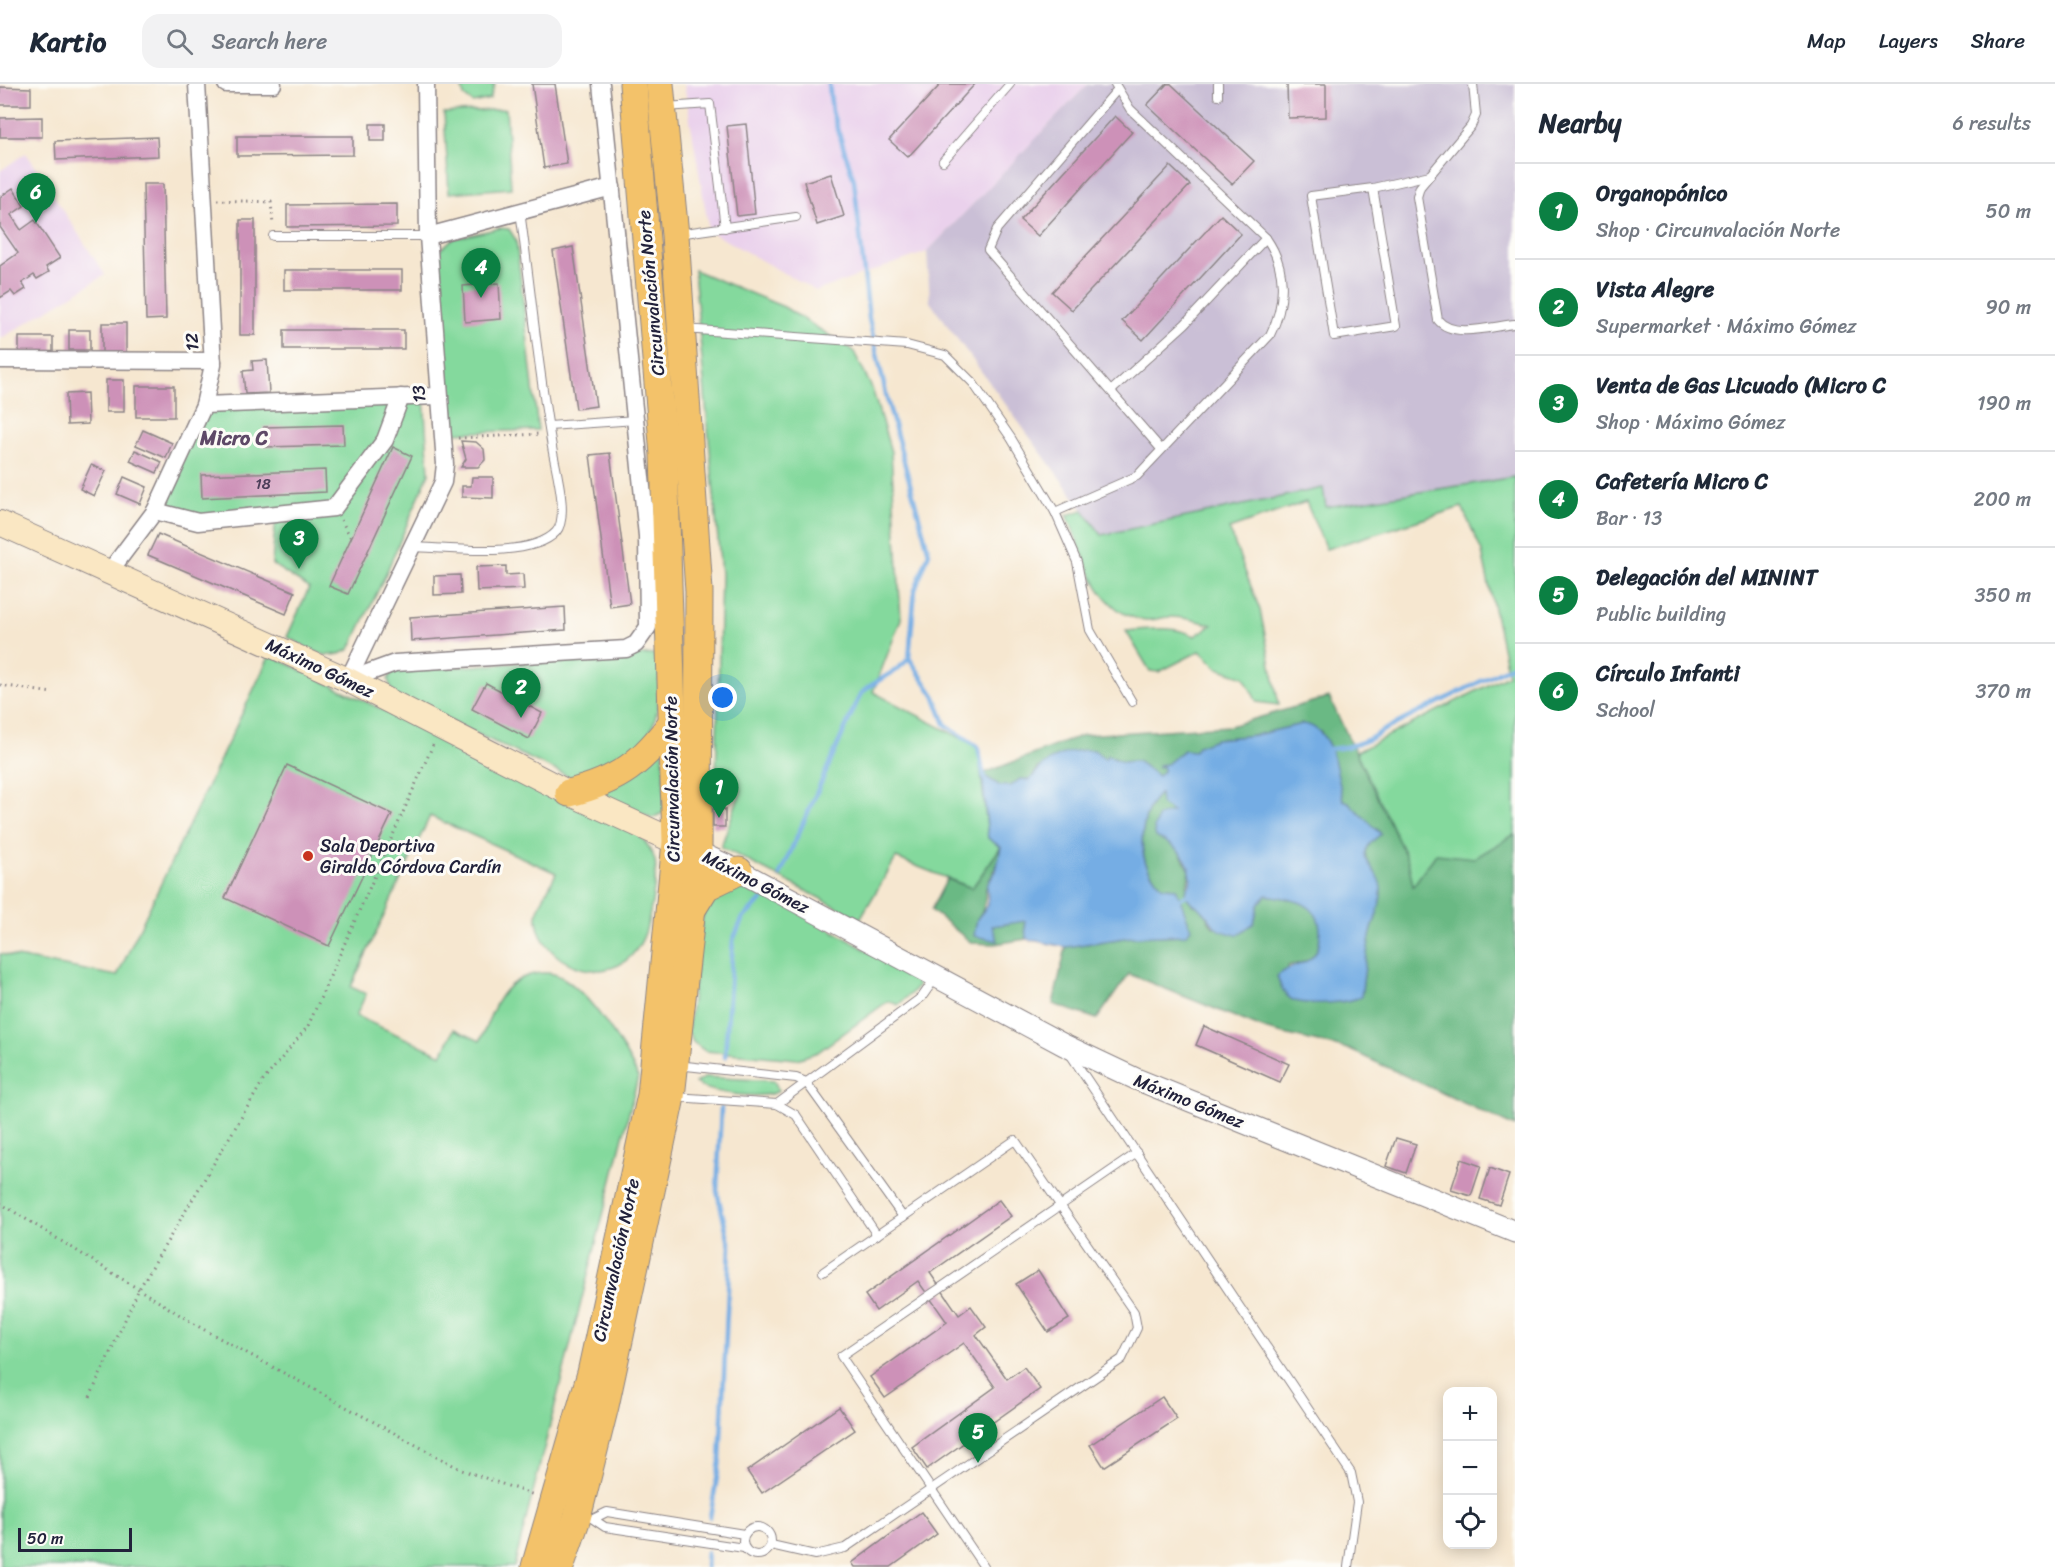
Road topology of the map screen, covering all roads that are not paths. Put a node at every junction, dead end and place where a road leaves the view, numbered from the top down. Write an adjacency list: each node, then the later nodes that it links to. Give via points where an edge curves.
1 (197, 84): 28 (street, 12)
2 (226, 84): 3 (street)
3 (273, 84)
4 (426, 84): 22 (street, 13)
5 (601, 84): 15 (street)
6 (633, 84): 23 (highway, Circunvalación Norte)
7 (1010, 84): 13 (lane)
8 (1218, 84): 12 (lane)
9 (1473, 84): 14 (lane, via 1476,115 1471,126)
10 (1116, 87): 24 (lane, via 1130,109); 29 (lane, via 997,229 988,250)
11 (661, 96): 19 (lane, via 710,104); 20 (highway, Circunvalación Norte)
12 (1218, 96)
13 (943, 161)
14 (1430, 175): 16 (lane); 25 (lane, via 1420,187 1417,207 1438,320 1450,329)
15 (612, 187): 17 (street); 33 (street)
16 (1373, 188): 16 (lane, via 1311,196 1334,336 1396,326)
17 (520, 211): 22 (street); 34 (lane)
18 (796, 217): 19 (lane)
19 (725, 228): 20 (lane)
20 (675, 234): 23 (highway); 26 (highway, Circunvalación Norte)
21 (273, 236): 22 (lane)
22 (428, 236): 30 (street, 13)
23 (647, 238): 43 (highway, Circunvalación Norte, via 664,455)
24 (1266, 238): 29 (lane, via 1185,324); 35 (lane, via 1281,271 1279,317 1270,335)
25 (1515, 324)
26 (681, 329): 37 (lane, via 885,344 945,355 974,383); 45 (highway, Circunvalación Norte, via 699,591)
27 (0, 360): 28 (street)
28 (213, 361): 32 (street, 12)
29 (1112, 390): 35 (lane)
30 (438, 396): 31 (street); 39 (street, 13, via 445,464 443,482)
31 (401, 397): 32 (street); 36 (street, via 385,440 334,508 198,522)
32 (204, 405): 36 (street, 12)
33 (636, 420): 34 (lane); 41 (street, via 647,536 649,620 636,644 626,649 395,663)
34 (549, 430): 39 (lane, via 562,505 562,523 551,537 520,548)
35 (1161, 449): 37 (lane, via 1137,476)
36 (155, 511): 40 (street, 12)
37 (1055, 512): 42 (lane, via 1077,562 1090,630)
38 (0, 523): 40 (main road, Máximo Gómez)
39 (414, 547): 41 (street, 13)
40 (110, 571): 41 (main road, Máximo Gómez)
41 (348, 680): 44 (main road, Máximo Gómez)
42 (1132, 702)
43 (673, 721): 44 (highway, via 653,749 632,767 613,779); 45 (highway, Circunvalación Norte)
44 (569, 793): 45 (main road, Máximo Gómez)
45 (687, 847): 46 (street, Máximo Gómez); 47 (highway, Circunvalación Norte); 50 (highway, Circunvalación Norte)
46 (739, 871): 47 (highway, via 706,887); 48 (street, Máximo Gómez)
47 (693, 908): 50 (highway, Circunvalación Norte)
48 (936, 976): 49 (street, Máximo Gómez); 51 (lane, via 922,997)
49 (1064, 1045): 54 (lane); 57 (street, Máximo Gómez, via 1147,1084)
50 (666, 1064): 51 (lane); 52 (highway, Circunvalación Norte)
51 (806, 1082): 53 (lane); 56 (lane)
52 (661, 1096): 53 (lane); 61 (highway, Circunvalación Norte, via 591,1373)
53 (777, 1104): 58 (lane, via 796,1114)
54 (1137, 1153): 55 (lane); 68 (lane, via 1351,1473 1357,1502)
55 (1060, 1205): 56 (lane, via 1016,1140); 60 (lane, via 1134,1312 1137,1328 1132,1342 1122,1359); 60 (lane, via 841,1356)
56 (903, 1217): 58 (lane)
57 (1515, 1232)
58 (877, 1234): 59 (lane)
59 (823, 1272)
60 (931, 1490): 63 (lane, via 845,1548 815,1554); 67 (lane)
61 (569, 1513): 62 (lane, via 607,1512); 64 (lane, via 604,1527); 65 (highway, Circunvalación Norte); 66 (highway, Circunvalación Norte)
62 (744, 1534): 63 (lane, via 750,1528 760,1527 770,1536); 64 (lane)
63 (771, 1545): 64 (lane, via 760,1555)
64 (744, 1548)
65 (535, 1567)
66 (560, 1567)
67 (984, 1567)
68 (1348, 1567)

